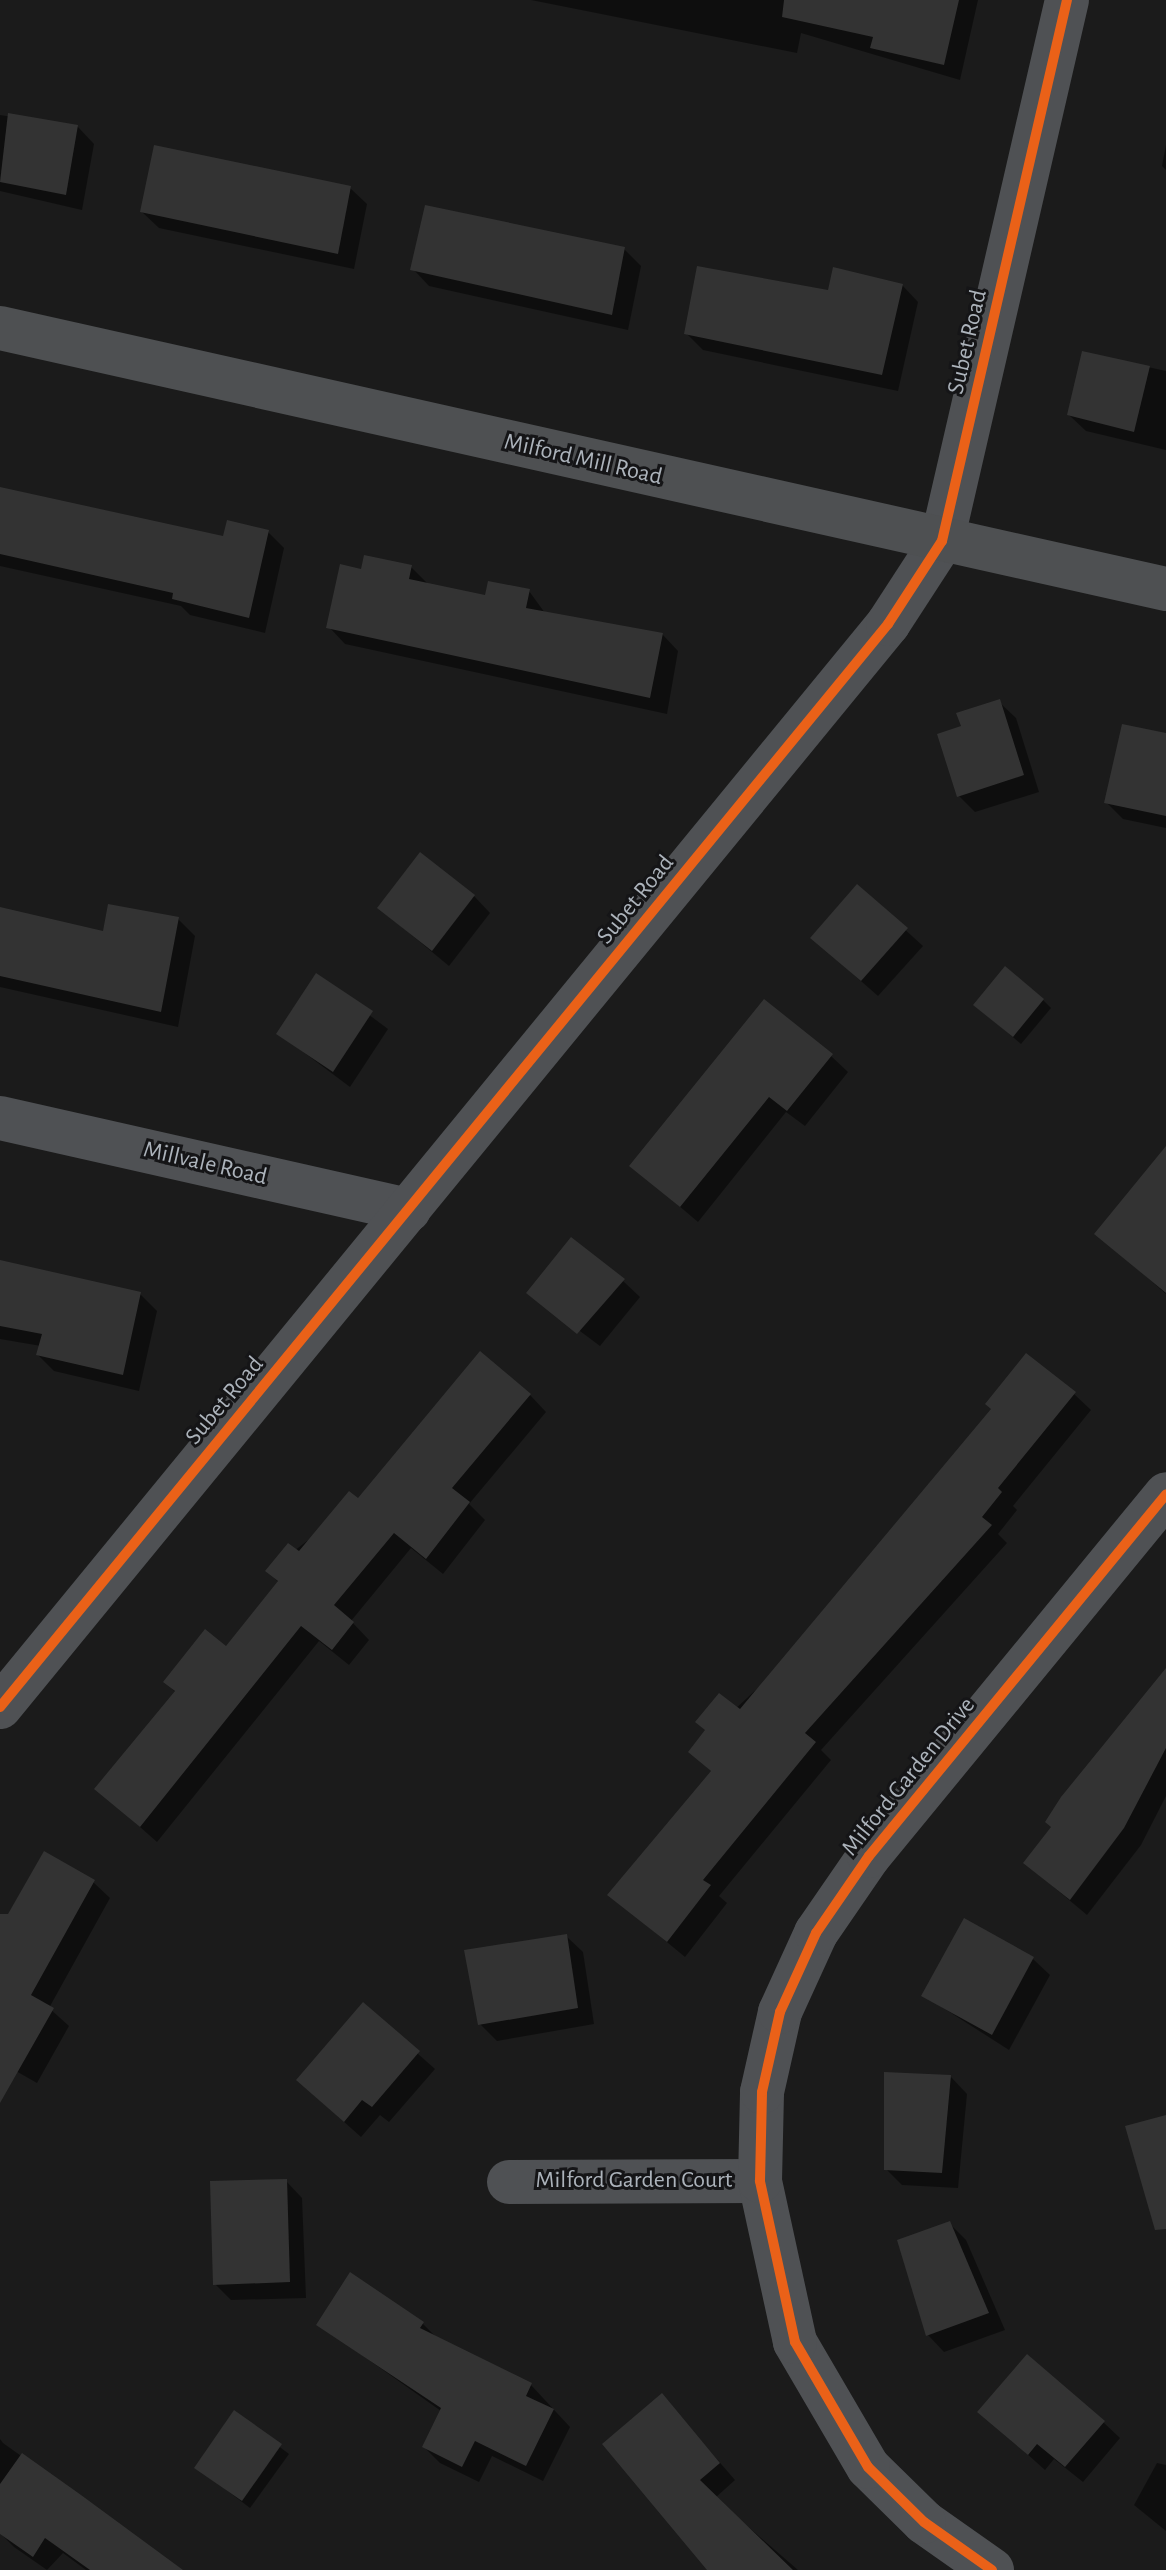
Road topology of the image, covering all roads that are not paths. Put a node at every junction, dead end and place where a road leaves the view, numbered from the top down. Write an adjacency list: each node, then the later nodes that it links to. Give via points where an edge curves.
1 (1067, 0): 3 (street, Subet Road)
2 (0, 328): 3 (main road, Milford Mill Road)
3 (942, 541): 4 (main road, Milford Mill Road); 6 (street, Subet Road, via 888,624)
4 (1166, 589)
5 (0, 1118): 6 (street, Millvale Road)
6 (409, 1210): 8 (street, Subet Road)
7 (1166, 1494): 9 (street, Milford Garden Drive, via 869,1856 816,1933 780,2012 762,2092)
8 (0, 1707)
9 (760, 2181): 10 (street, Milford Garden Court); 11 (street, Milford Garden Drive, via 787,2315 828,2407 868,2467 924,2522)
10 (509, 2182)
11 (992, 2570)

